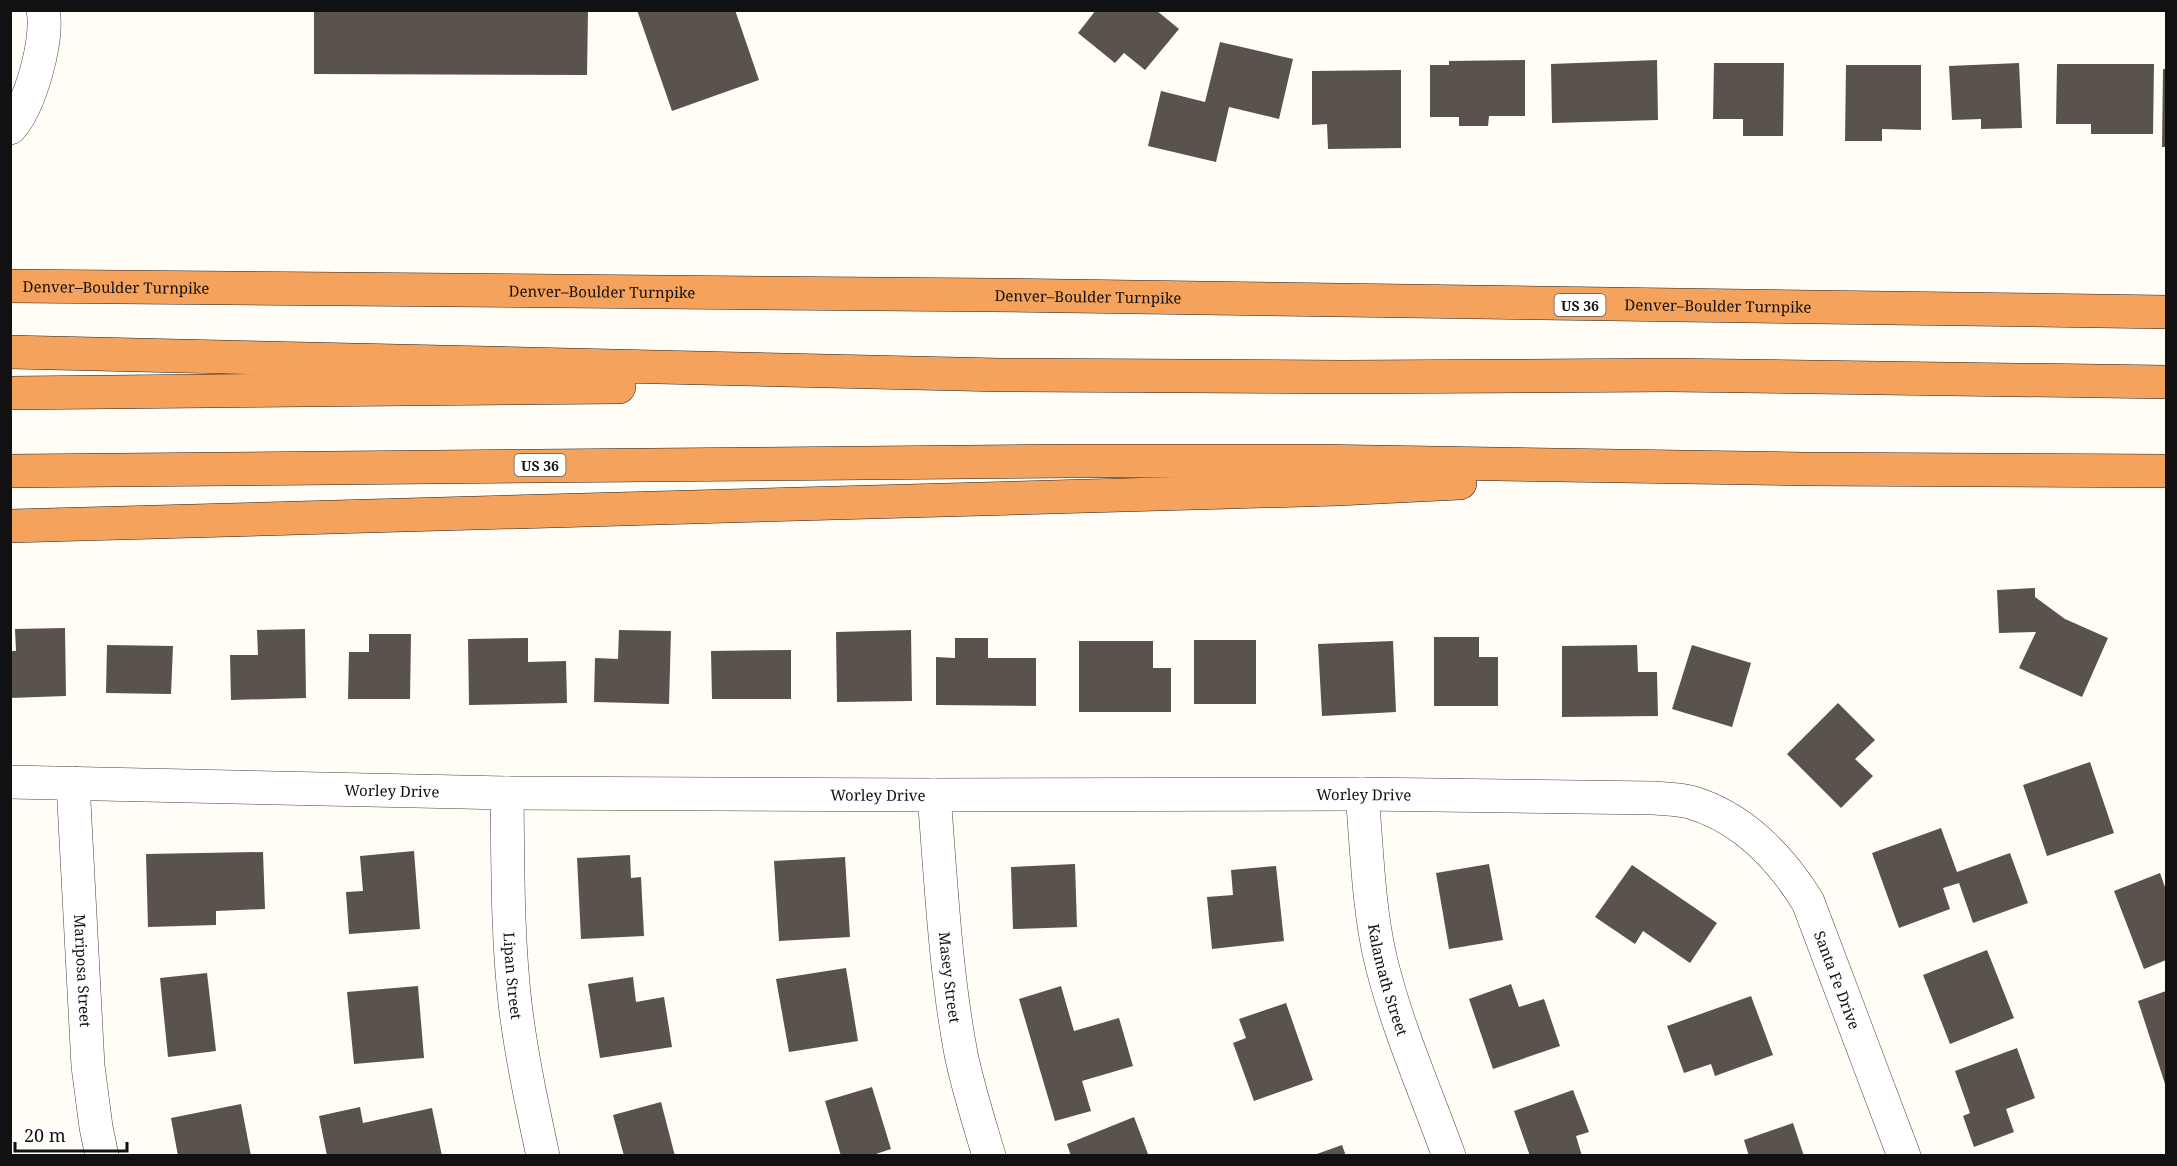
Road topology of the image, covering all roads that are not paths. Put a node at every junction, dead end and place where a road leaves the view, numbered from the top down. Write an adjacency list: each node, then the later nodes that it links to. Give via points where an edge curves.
1 (43, 10): 2 (street, via 43,47 33,82)
2 (10, 128)
3 (10, 286): 4 (highway, Denver–Boulder Turnpike / US 36)
4 (2166, 312)
5 (10, 352): 6 (highway)
6 (1001, 375): 7 (highway, via 1670,375); 8 (highway, via 639,387)
7 (2166, 382)
8 (10, 393)
9 (1804, 469): 10 (highway, US 36, via 1375,461 1070,461); 11 (highway, US 36); 12 (highway, via 1338,489)
10 (10, 471)
11 (2166, 471)
12 (10, 526)
13 (10, 782): 14 (street, Worley Drive)
14 (73, 783): 15 (street, Worley Drive); 19 (street, Mariposa Street, via 88,1066)
15 (507, 793): 17 (street, Worley Drive); 20 (street, Lipan Street, via 515,1001 527,1086)
16 (1362, 794): 17 (street, Worley Drive); 18 (street, Worley Drive, via 1654,798 1689,802 1719,813); 22 (street, Kalamath Street, via 1374,928 1381,959 1402,1029)
17 (934, 795): 21 (street, Masey Street, via 952,999 962,1055)
18 (1739, 826): 23 (street, Santa Fe Drive, via 1772,853 1808,902)
19 (102, 1155)
20 (543, 1155)
21 (989, 1155)
22 (1449, 1155)
23 (1904, 1155)

